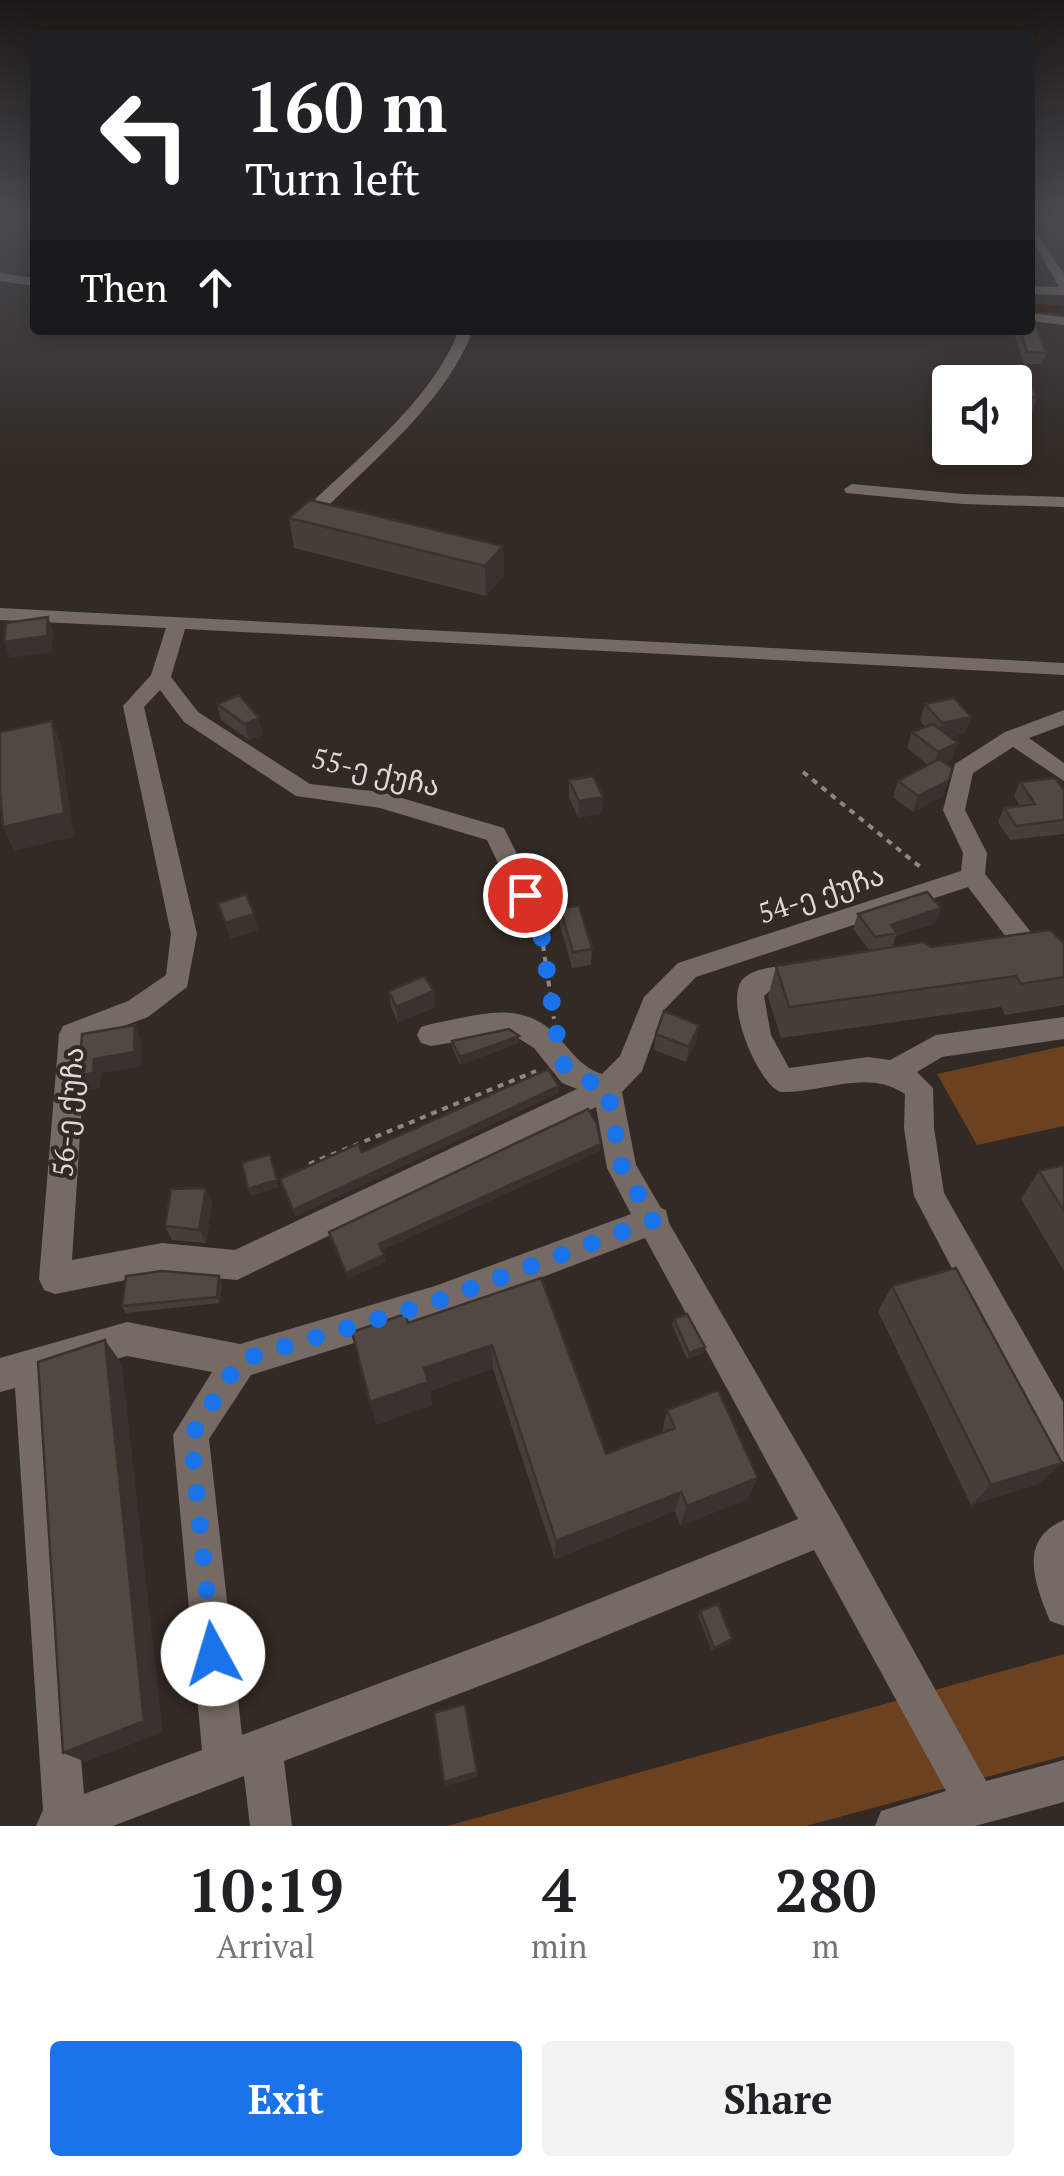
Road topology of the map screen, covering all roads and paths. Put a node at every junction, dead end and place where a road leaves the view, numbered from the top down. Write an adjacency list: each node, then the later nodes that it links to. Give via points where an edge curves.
1 (1035, 317): 2 (street)
2 (1064, 320)
3 (463, 335): 6 (street, via 448,365 390,434 315,509)
4 (852, 489): 5 (street)
5 (1064, 502)
6 (347, 526)
7 (0, 614): 8 (street)
8 (178, 621): 9 (street); 10 (street)
9 (1064, 669)
10 (162, 677): 17 (street, 55-ე ქუჩა, via 192,717 304,791 381,800 496,834); 24 (street, 56-ე ქუჩა, via 133,706 184,934 178,980 138,1009 74,1034 54,1278 162,1258 237,1265)
11 (1064, 718): 12 (street)
12 (1013, 737): 14 (street); 15 (street, via 963,769 954,810 975,853)
13 (803, 772): 16 (path)
14 (1064, 774)
15 (974, 876): 16 (street, 54-ე ქუჩა); 18 (street, via 1038,949)
16 (943, 885): 24 (street, 54-ე ქუჩა, via 687,970 653,1005 632,1063)
17 (540, 926): 22 (path)
18 (986, 949)
19 (828, 971): 23 (street, via 752,986 748,999 773,1070 796,1082 863,1069)
20 (1064, 1028): 23 (street, via 936,1046)
21 (431, 1036): 22 (street, via 514,1021)
22 (561, 1061): 24 (street, via 572,1075); 25 (path)
23 (897, 1070): 29 (street, via 919,1088 930,1196)
24 (607, 1088): 26 (street, via 622,1168)
25 (309, 1164)
26 (654, 1220): 27 (street, via 435,1302); 30 (street)
27 (240, 1360): 28 (street, via 127,1338); 33 (street, via 191,1436)
28 (16, 1371): 36 (street)
29 (1064, 1444)
30 (825, 1527): 33 (street); 35 (street)
31 (1064, 1539): 32 (street, via 1052,1552 1051,1574)
32 (1064, 1606)
33 (243, 1756): 36 (street); 37 (street)
34 (1064, 1781): 35 (street)
35 (976, 1804): 38 (street)
36 (61, 1824)
37 (271, 1826)
38 (896, 1826)

